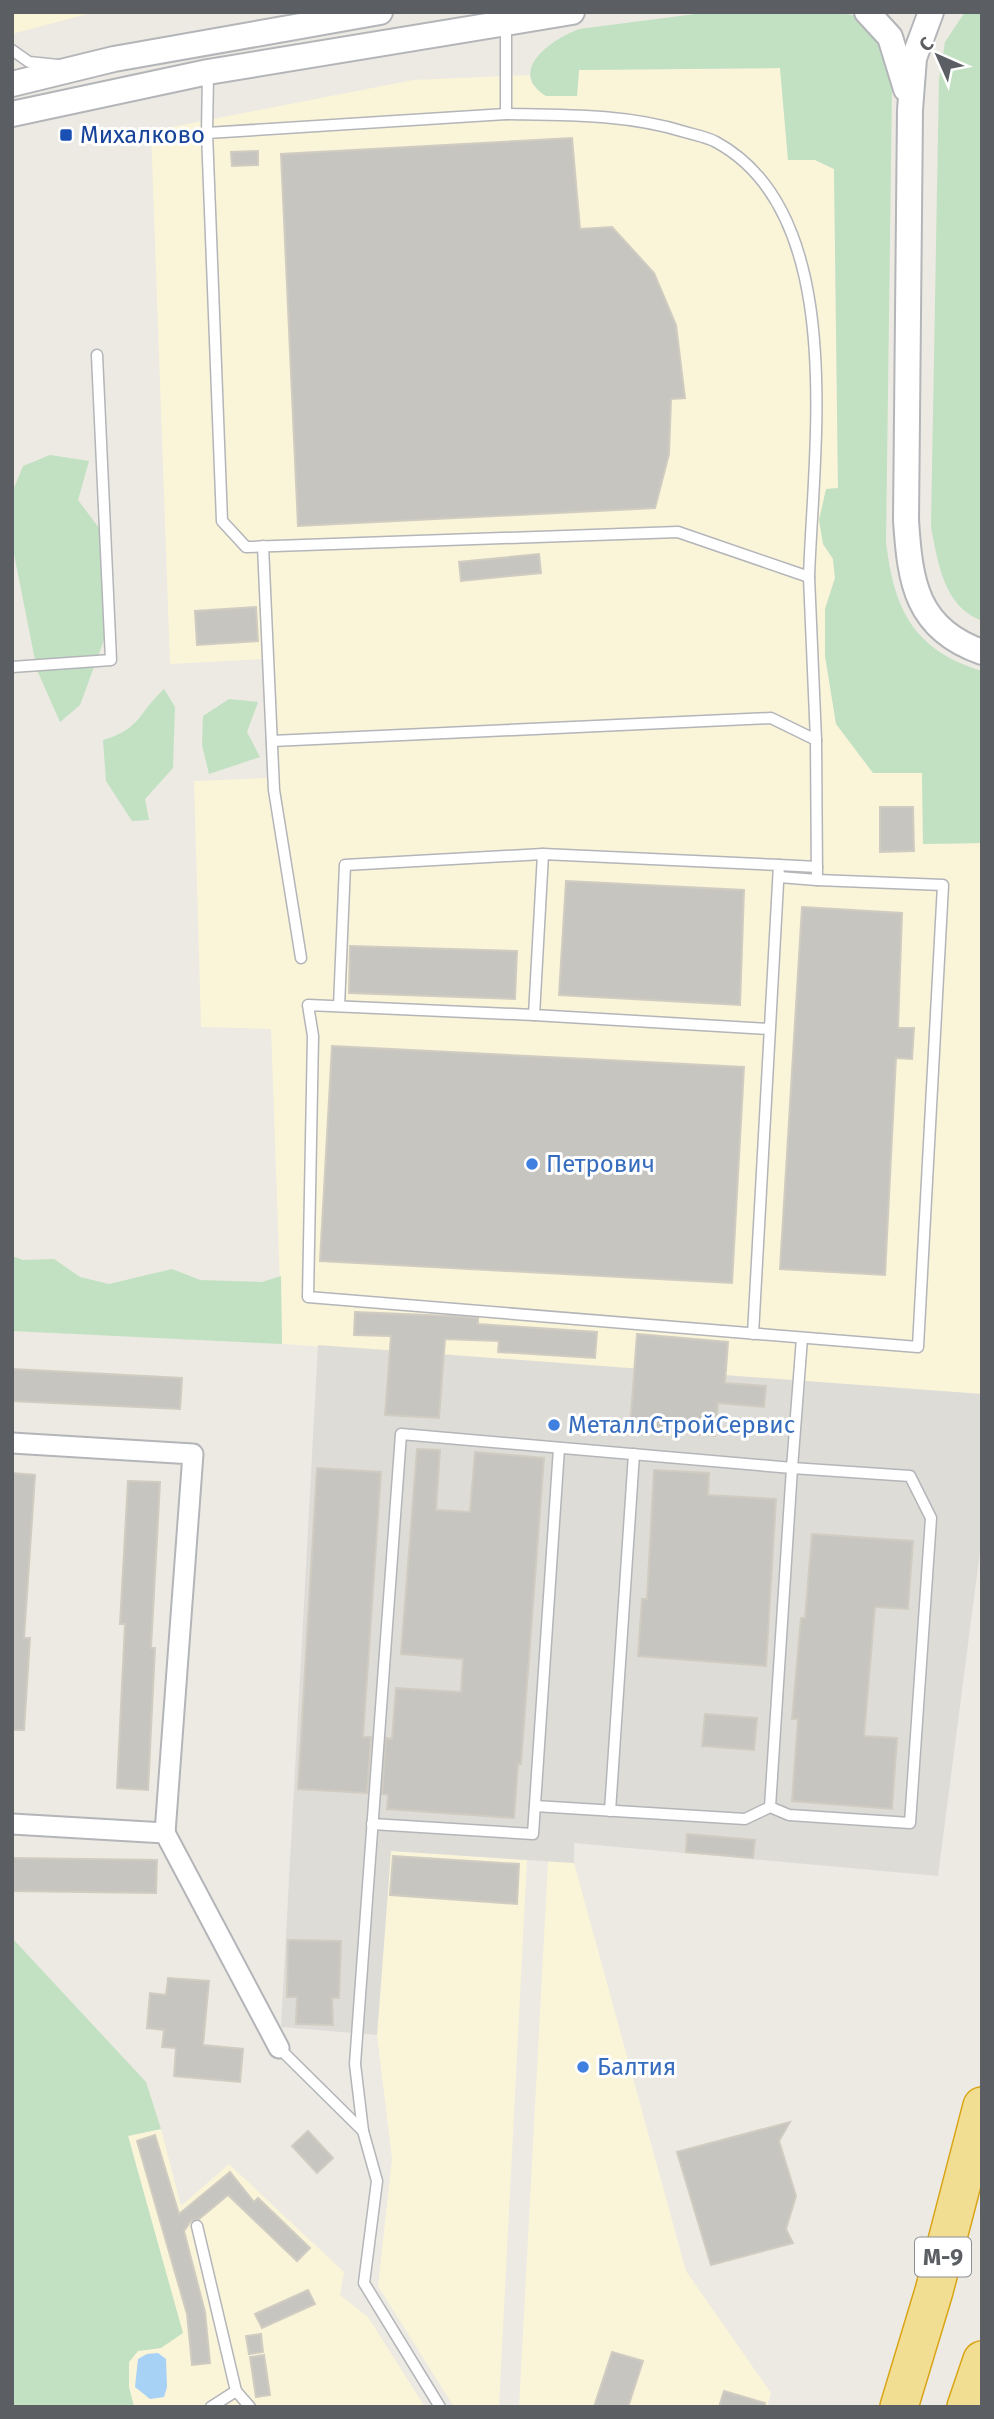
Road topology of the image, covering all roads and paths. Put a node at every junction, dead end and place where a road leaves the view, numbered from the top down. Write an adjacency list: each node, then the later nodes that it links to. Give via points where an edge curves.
1 (572, 12): 5 (street)
2 (867, 12): 10 (street, via 890,37)
3 (931, 12): 10 (street, via 914,58)
4 (377, 13): 7 (street)
5 (506, 17): 8 (street); 12 (lane)
6 (12, 50): 7 (lane, via 29,62)
7 (83, 67): 9 (street)
8 (208, 72): 11 (street); 13 (lane)
9 (12, 84)
10 (910, 110): 17 (street, via 909,564 923,609 960,644)
11 (12, 114)
12 (506, 114): 13 (lane); 16 (lane, via 654,122 715,142 745,165 774,197 795,237 809,285 816,381)
13 (207, 134): 15 (lane, via 222,521 246,547)
14 (97, 355): 18 (lane, via 111,660)
15 (263, 547): 16 (lane, via 678,532); 20 (lane)
16 (808, 577): 19 (lane)
17 (982, 652)
18 (12, 667)
19 (816, 740): 20 (lane, via 771,718); 23 (lane)
20 (272, 741): 26 (lane, via 274,790)
21 (543, 854): 22 (lane); 27 (lane, via 345,865); 28 (lane)
22 (779, 865): 23 (lane); 24 (lane)
23 (817, 867): 25 (lane)
24 (779, 877): 25 (lane); 29 (lane)
25 (817, 880): 31 (lane, via 943,885 918,1347)
26 (300, 958)
27 (339, 1006): 28 (lane); 30 (lane, via 308,1005 313,1036 308,1297)
28 (534, 1015): 29 (lane)
29 (770, 1029): 30 (lane)
30 (753, 1334): 31 (lane)
31 (802, 1338): 35 (lane)
32 (12, 1443): 41 (street, via 193,1454)
33 (559, 1448): 34 (lane); 36 (lane); 40 (lane, via 401,1434)
34 (634, 1454): 35 (lane); 38 (lane)
35 (792, 1468): 37 (lane); 37 (lane, via 910,1476 931,1518 910,1823 789,1815)
36 (535, 1806): 38 (lane); 40 (lane, via 533,1834)
37 (770, 1807): 38 (lane, via 745,1819)
38 (610, 1811)
39 (12, 1824): 41 (street)
40 (372, 1824): 44 (lane, via 355,2064)
41 (165, 1833): 42 (street)
42 (279, 2048): 44 (lane)
43 (982, 2106): 51 (highway, М-9)
44 (363, 2131): 50 (lane, via 377,2181 364,2284)
45 (197, 2226): 47 (lane)
46 (982, 2360): 52 (highway)
47 (236, 2391): 48 (lane); 49 (lane)
48 (211, 2407)
49 (250, 2407)
50 (440, 2407)
51 (899, 2407)
52 (966, 2407)

